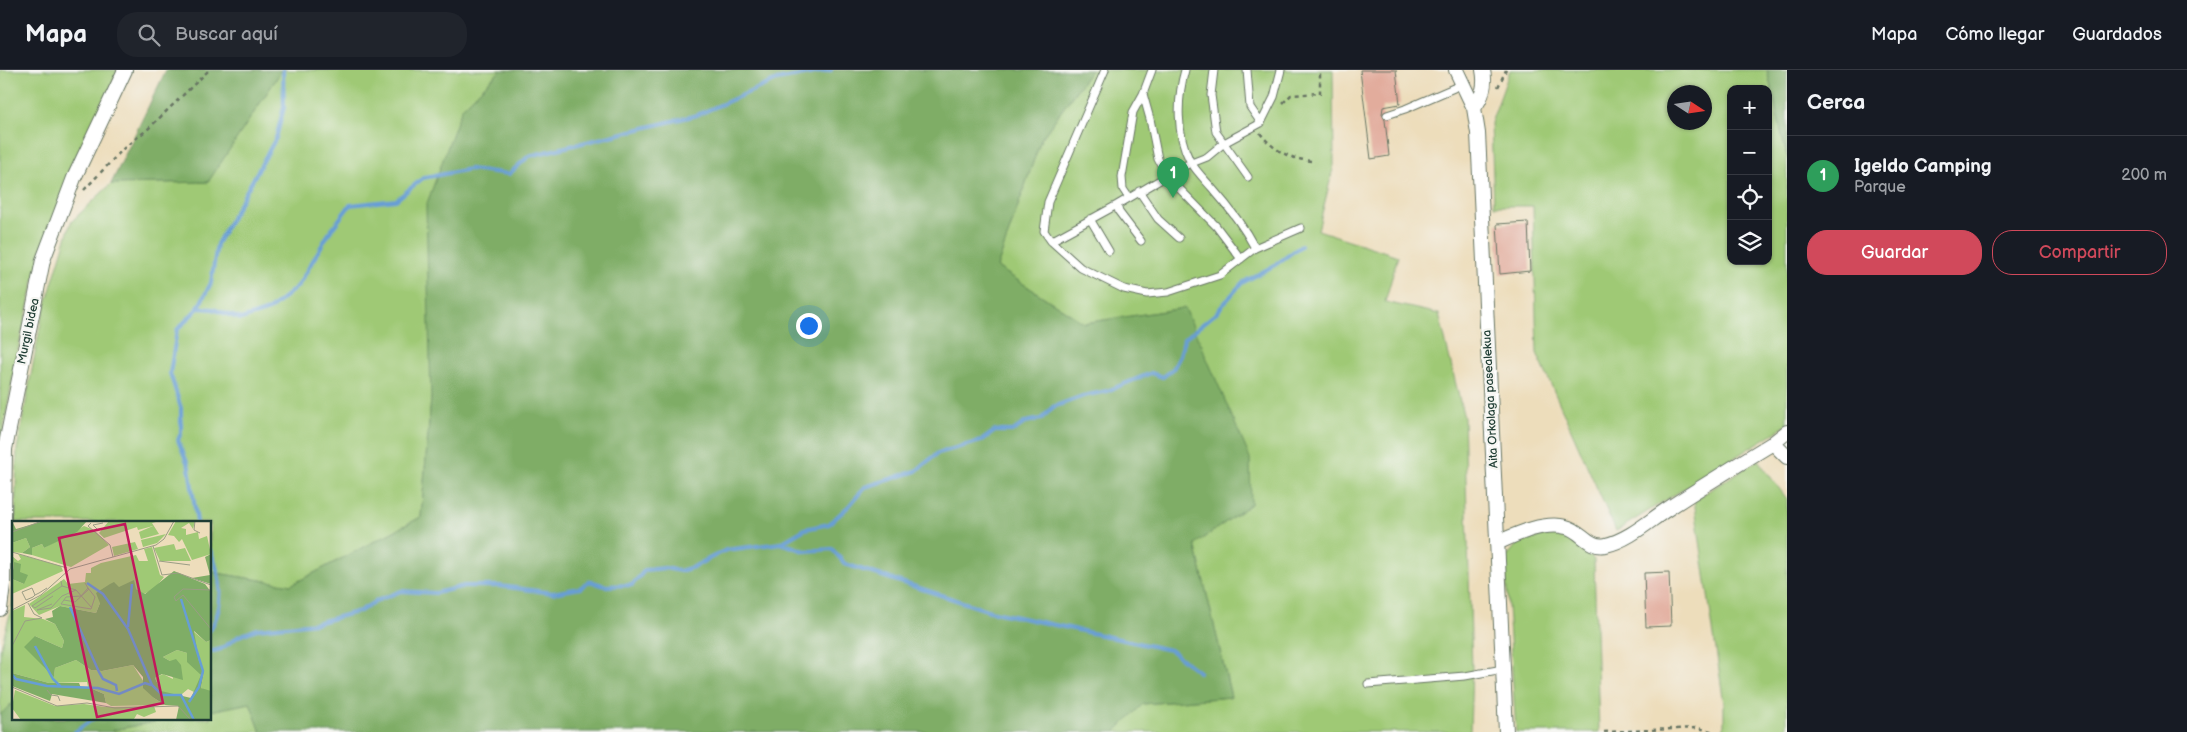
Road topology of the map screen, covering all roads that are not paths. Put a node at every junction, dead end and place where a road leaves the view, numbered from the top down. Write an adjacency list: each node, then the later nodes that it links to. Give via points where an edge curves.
1 (125, 70): 34 (street, Murgil bidea, via 74,178 43,260 5,449)
2 (1105, 70): 25 (lane, via 1048,202 1044,230)
3 (1152, 70): 11 (lane)
4 (1185, 70): 16 (lane, via 1180,96 1181,134)
5 (1214, 70): 15 (lane, via 1212,113 1216,132)
6 (1247, 70): 14 (lane, via 1250,107)
7 (1281, 70): 14 (lane, via 1274,97)
8 (1456, 70): 10 (street, Aita Orkolaga pasealekua)
9 (1487, 73): 12 (street, via 1482,98)
10 (1464, 83): 12 (street, Aita Orkolaga pasealekua); 13 (lane)
11 (1143, 94): 17 (lane, via 1158,159); 20 (lane, via 1133,112 1122,177)
12 (1474, 108): 33 (street, Aita Orkolaga pasealekua, via 1478,133)
13 (1387, 114)
14 (1258, 124): 15 (lane)
15 (1224, 144): 16 (lane, via 1207,157); 18 (lane)
16 (1191, 163): 17 (lane); 27 (lane, via 1239,223)
17 (1167, 176): 19 (lane); 29 (lane, via 1216,226)
18 (1248, 177)
19 (1139, 191): 20 (lane); 24 (lane, via 1158,219)
20 (1128, 198): 21 (lane)
21 (1118, 206): 22 (lane); 26 (lane)
22 (1090, 219): 25 (lane); 28 (lane)
23 (1301, 228): 27 (lane)
24 (1179, 238)
25 (1051, 241): 29 (lane, via 1080,268 1124,289 1147,294 1168,292 1220,275)
26 (1140, 241)
27 (1254, 248): 29 (lane)
28 (1109, 251)
29 (1241, 258)
30 (1787, 432): 31 (street)
31 (1773, 443): 32 (street); 33 (street, via 1631,533 1605,546 1585,540 1568,527 1557,525)
32 (1787, 458)
33 (1497, 542): 35 (street, Aita Orkolaga pasealekua)
34 (0, 609)
35 (1502, 670): 36 (lane); 37 (street, Aita Orkolaga pasealekua)
36 (1368, 684)
37 (1506, 732)

